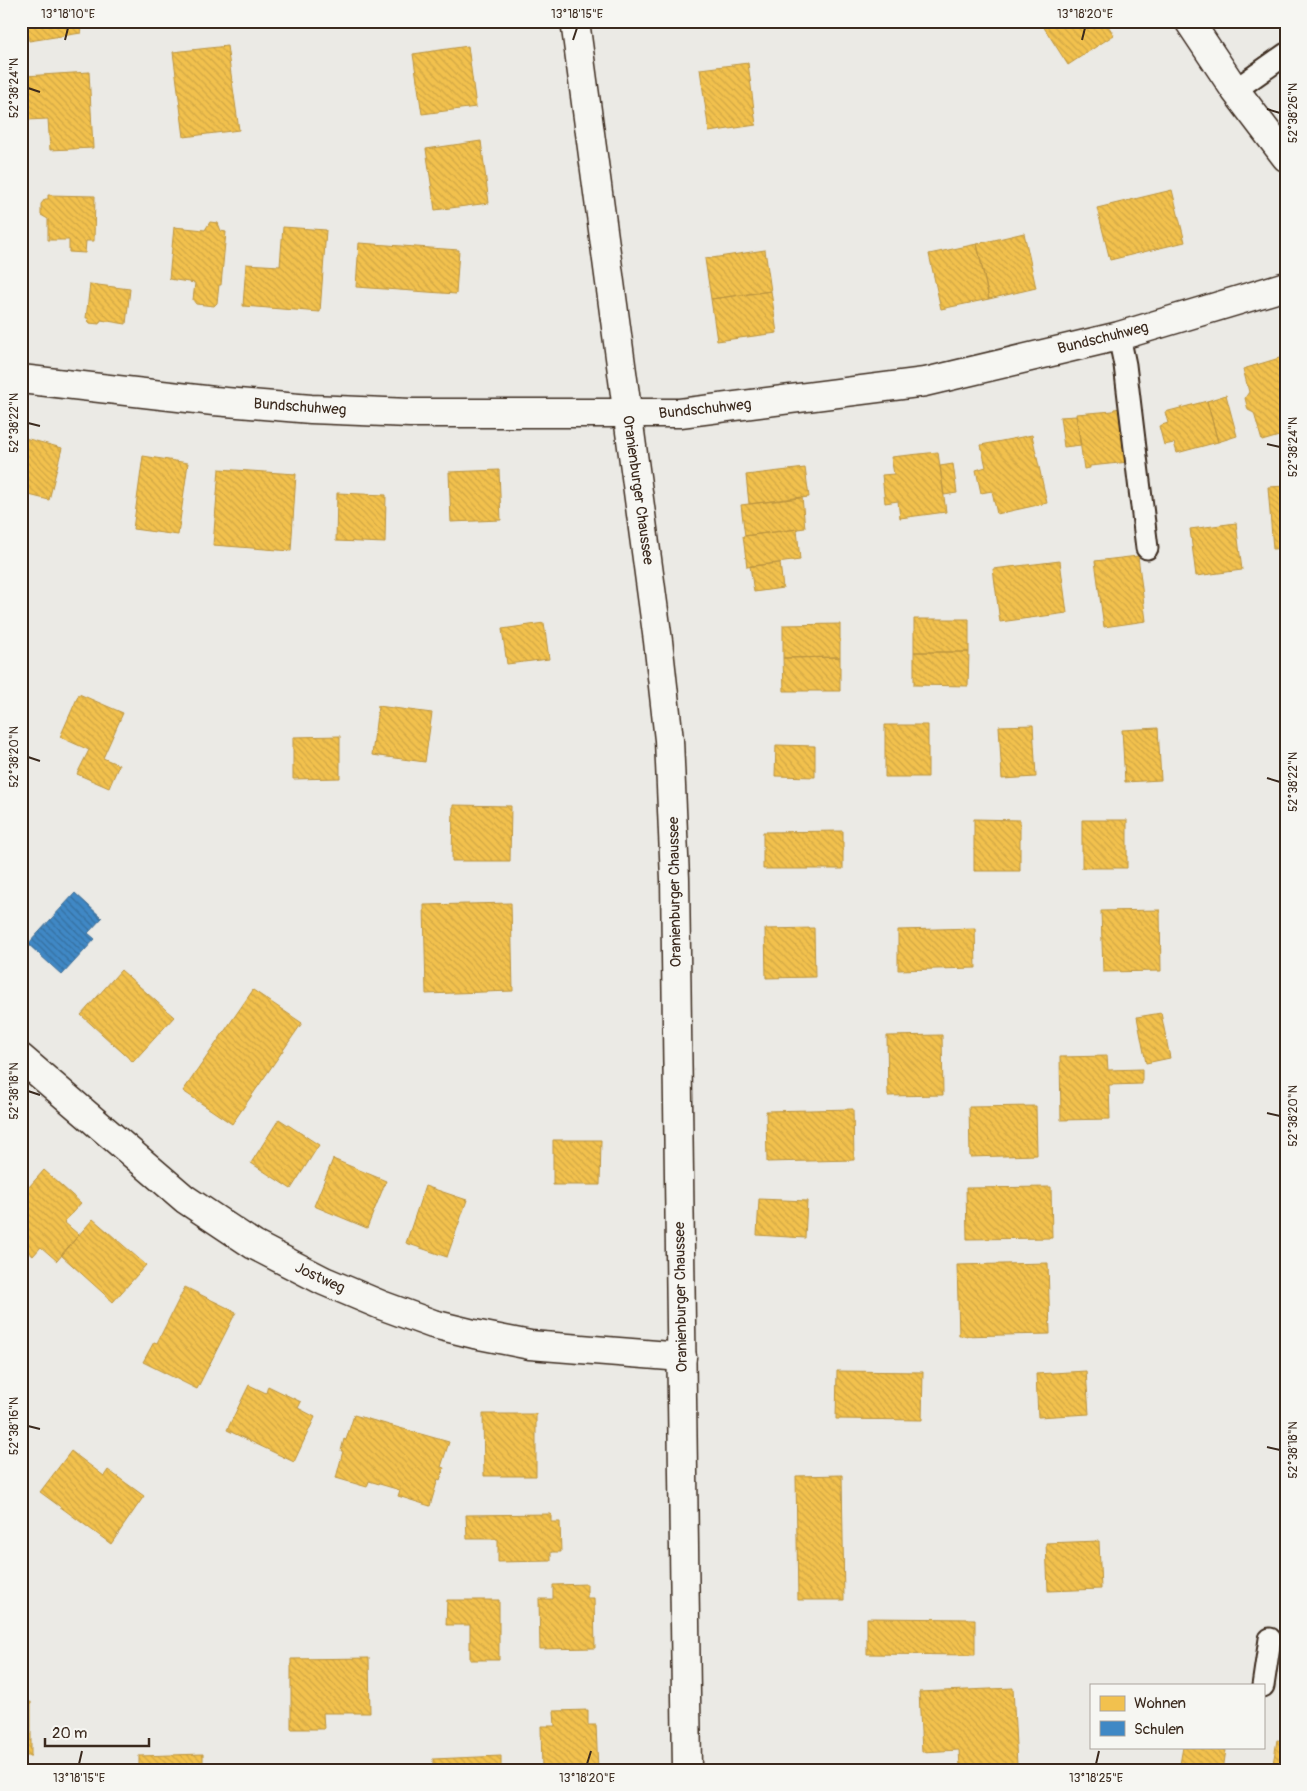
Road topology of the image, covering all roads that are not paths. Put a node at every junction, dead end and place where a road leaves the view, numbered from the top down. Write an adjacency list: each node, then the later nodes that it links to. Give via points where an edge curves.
1 (575, 21): 9 (street, Oranienburger Chaussee)
2 (1189, 21): 4 (street)
3 (1286, 54): 4 (lane)
4 (1235, 90): 5 (street)
5 (1286, 157)
6 (1286, 286): 7 (street, Bundschuhweg)
7 (1119, 336): 9 (street, Bundschuhweg, via 925,382 680,413); 10 (lane)
8 (21, 379): 9 (street, Bundschuhweg, via 311,409 410,414)
9 (628, 414): 12 (street, Oranienburger Chaussee, via 662,674 672,781)
10 (1147, 548)
11 (21, 1058): 12 (street, Jostweg, via 185,1199 254,1245 324,1281 381,1306 474,1334 530,1345)
12 (682, 1357): 15 (street, Oranienburger Chaussee)
13 (1270, 1639): 14 (lane)
14 (1263, 1684)
15 (687, 1770)

